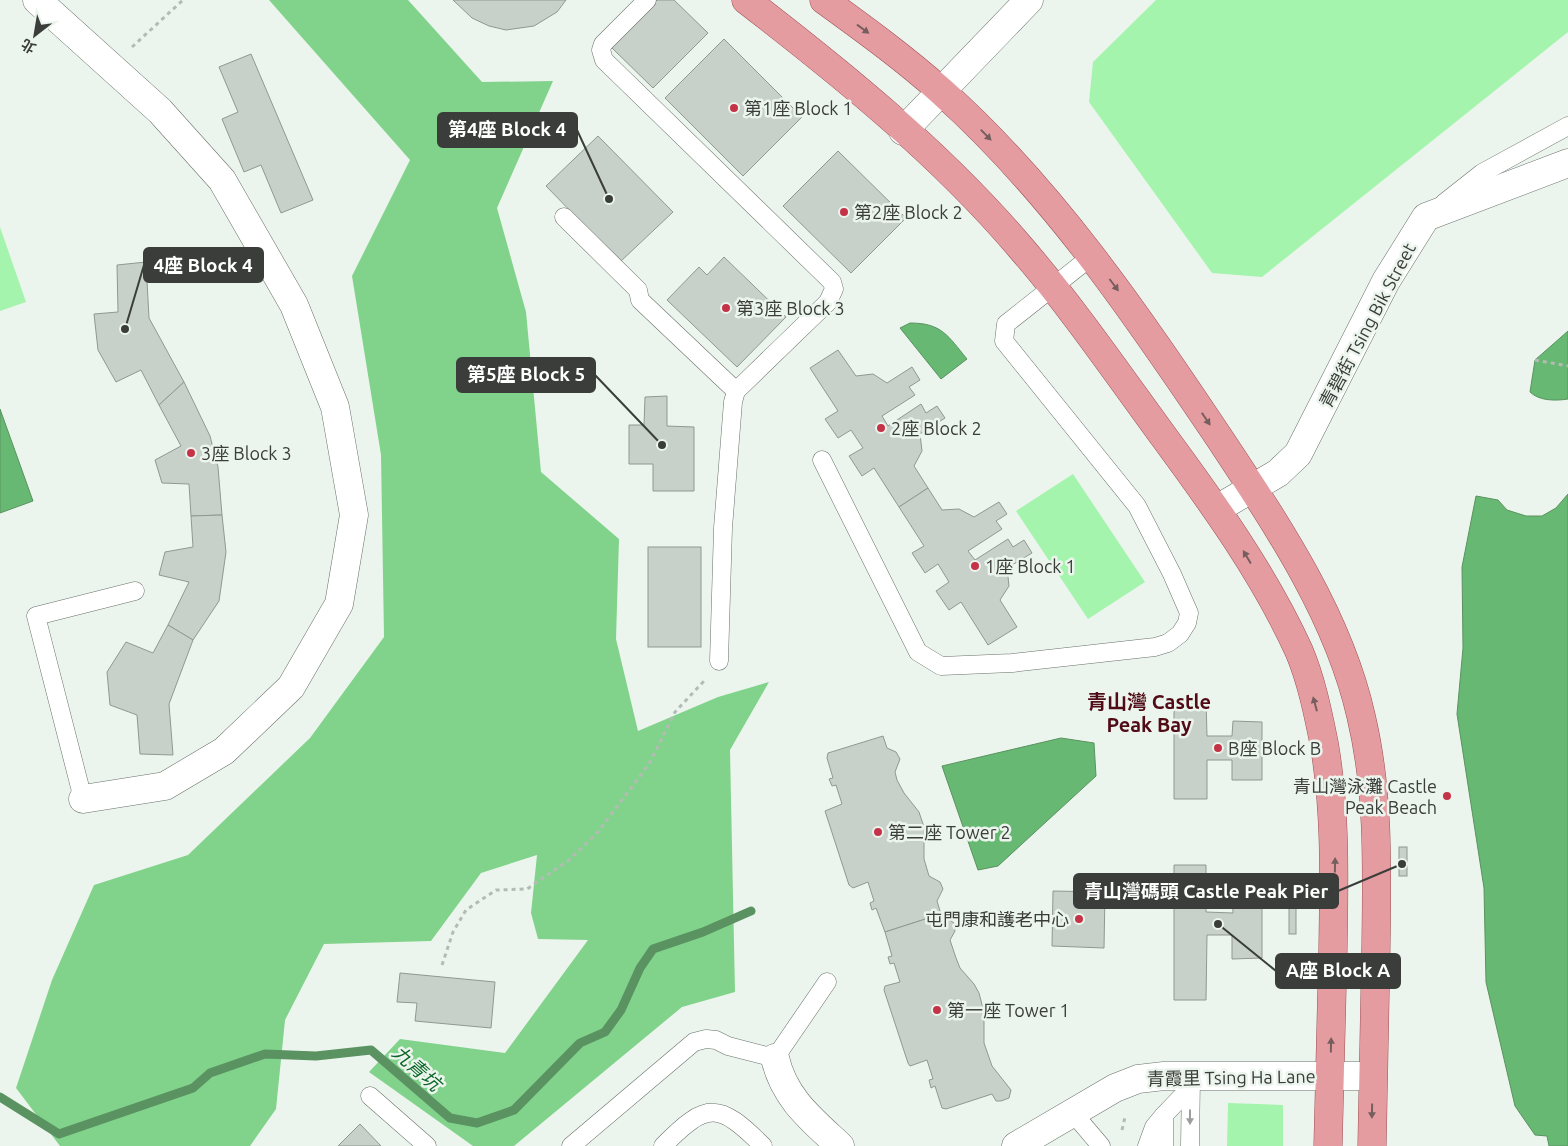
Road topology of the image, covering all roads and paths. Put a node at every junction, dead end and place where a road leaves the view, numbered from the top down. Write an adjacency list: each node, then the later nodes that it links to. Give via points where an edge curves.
1 (38, 0): 7 (street)
2 (183, 0): 7 (path)
3 (647, 0): 18 (lane, via 603,44 604,60 832,282 834,289 828,302)
4 (746, 0): 10 (main road, via 836,70)
5 (824, 0): 8 (main road, one-way to 8)
6 (1029, 0): 8 (street)
7 (110, 68): 24 (street, via 160,111 222,180 294,305 335,407 354,515 339,604 291,687 224,751 165,786)
8 (941, 91): 10 (street); 14 (main road, one-way to 14, via 1014,164)
9 (1568, 126): 13 (lane, via 1482,173)
10 (903, 130): 15 (main road, via 985,208)
11 (1568, 163): 13 (street)
12 (564, 217): 18 (lane, via 638,290 640,300)
13 (1426, 217): 20 (street, 青碧街 Tsing Bik Street, via 1386,280 1298,454 1278,473)
14 (1092, 256): 15 (lane); 20 (main road, one-way to 20, via 1150,334)
15 (1052, 287): 19 (lane, via 1006,324 1004,341 1137,506 1189,613 1180,634 1155,647 1012,663 941,666 918,652); 21 (main road)
16 (1535, 360): 17 (path)
17 (1568, 366)
18 (736, 391): 23 (lane, via 732,402 724,528)
19 (822, 460)
20 (1252, 488): 21 (street, 青碧街 Tsing Bik Street); 29 (main road, via 1305,576 1342,652 1361,715 1370,759 1377,863)
21 (1217, 509): 28 (main road, one-way to 21, via 1335,858 1324,742 1300,654 1272,597)
22 (135, 591): 24 (lane, via 36,616)
23 (719, 661): 25 (path, via 717,668 674,712 649,764 597,833 569,860 527,889 496,890 466,910 453,932)
24 (83, 799)
25 (442, 966)
26 (826, 982): 27 (lane)
27 (775, 1058): 37 (lane, via 706,1038 694,1042); 40 (street, via 779,1075 798,1107)
28 (1330, 1075): 29 (street, 青霞里 Tsing Ha Lane); 30 (street, 青霞里 Tsing Ha Lane); 46 (main road)
29 (1373, 1076): 47 (main road, one-way to 47)
30 (1190, 1082): 32 (street, 青霞里 Tsing Ha Lane, via 1138,1079 1101,1095); 34 (lane); 45 (lane, one-way to 45)
31 (370, 1096): 36 (lane)
32 (1073, 1114): 41 (street, 青霞里 Tsing Ha Lane); 42 (lane)
33 (1126, 1114): 35 (path)
34 (1164, 1115): 43 (lane, via 1154,1127); 44 (lane)
35 (1122, 1136)
36 (427, 1146)
37 (571, 1146)
38 (664, 1146): 39 (lane, via 684,1125 708,1112 724,1114 740,1123)
39 (763, 1146)
40 (840, 1146)
41 (1016, 1146)
42 (1101, 1146)
43 (1147, 1146)
44 (1164, 1146)
45 (1190, 1146)
46 (1328, 1146)
47 (1372, 1146)

